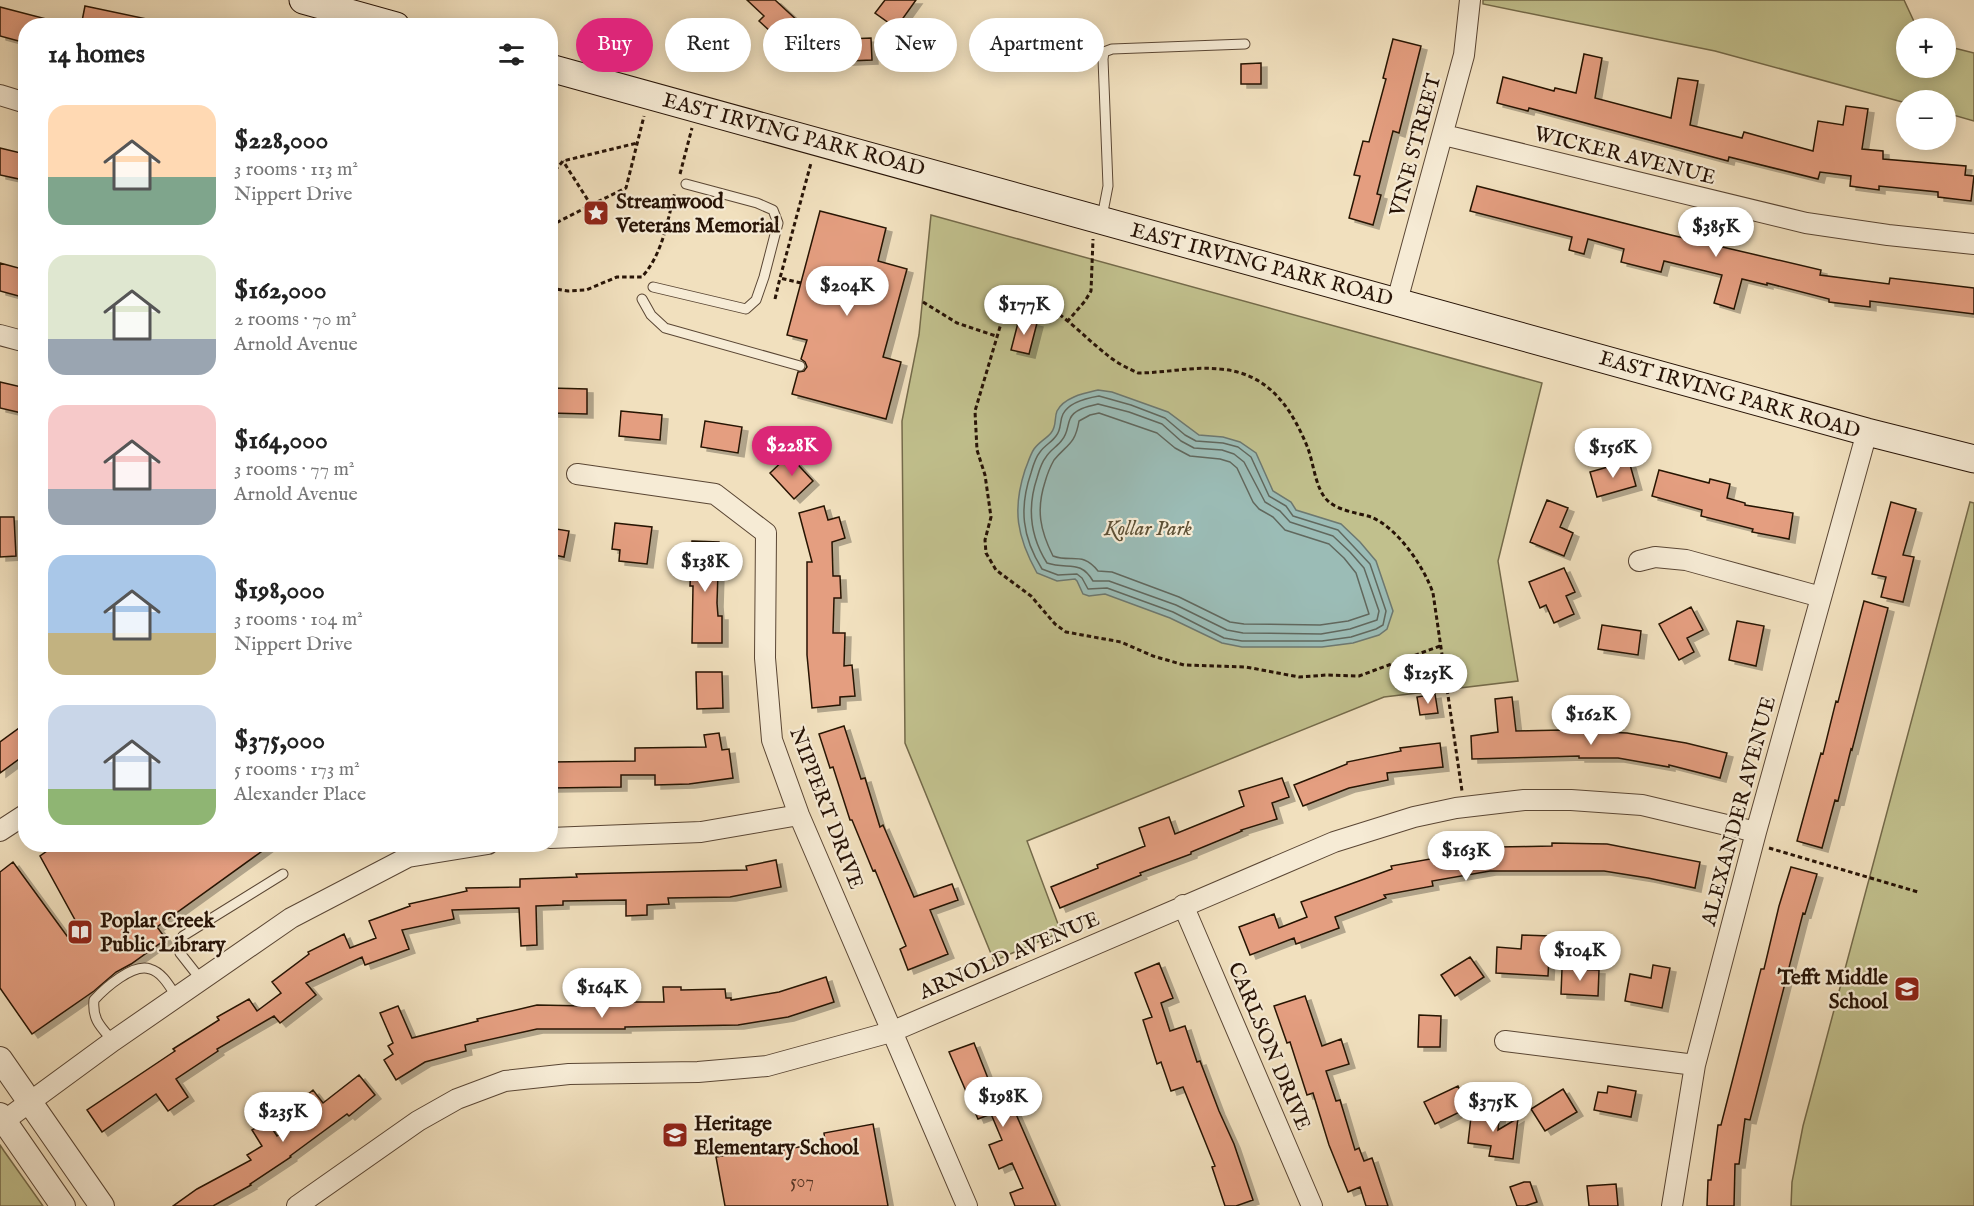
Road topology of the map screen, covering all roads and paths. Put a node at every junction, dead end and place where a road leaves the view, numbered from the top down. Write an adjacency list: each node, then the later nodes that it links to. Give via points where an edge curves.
1 (303, 0): 3 (main road)
2 (1470, 0): 10 (street, VINE STREET, via 1464,55)
3 (367, 18)
4 (1245, 44): 17 (lane, via 1104,52 1108,186)
5 (558, 70): 7 (main road, EAST IRVING PARK ROAD)
6 (0, 95): 8 (street)
7 (650, 95): 9 (main road, EAST IRVING PARK ROAD); 12 (path)
8 (18, 101)
9 (698, 108): 11 (main road, EAST IRVING PARK ROAD); 23 (path, via 652,266 642,277 617,277 586,290)
10 (1444, 135): 19 (street, WICKER AVENUE, via 1806,223); 26 (street, VINE STREET)
11 (817, 141): 17 (main road, EAST IRVING PARK ROAD); 20 (path)
12 (637, 143): 13 (path); 16 (path, via 626,188)
13 (563, 161): 14 (path); 16 (path)
14 (558, 167)
15 (686, 184): 22 (lane, via 773,210 778,223 759,293 746,309)
16 (591, 206): 18 (path)
17 (1098, 218): 26 (main road, EAST IRVING PARK ROAD); 28 (path, via 1091,291)
18 (558, 222)
19 (1974, 244)
20 (780, 278): 21 (path); 25 (path)
21 (801, 283)
22 (652, 288)
23 (558, 289)
24 (642, 299): 32 (lane, via 665,328)
25 (775, 299)
26 (1397, 301): 33 (main road, EAST IRVING PARK ROAD)
27 (924, 303): 30 (path, via 957,323)
28 (1067, 322): 30 (path, via 1047,305 1029,300 1005,310); 38 (path, via 1106,355 1138,373 1220,369 1255,377 1270,387 1299,428 1324,496 1330,503 1388,527 1419,566 1433,594)
29 (0, 335): 31 (street)
30 (996, 336): 38 (path, via 975,411 977,450 991,517 986,553 996,570 1031,596 1060,628 1121,642 1184,665 1246,667 1299,677 1359,676)
31 (18, 340)
32 (800, 366)
33 (1867, 432): 34 (main road, EAST IRVING PARK ROAD); 37 (street, ALEXANDER AVENUE)
34 (1974, 459)
35 (577, 474): 40 (street, NIPPERT DRIVE, via 715,494 766,533 765,658 772,740)
36 (1639, 561): 37 (street, via 1656,557 1686,560)
37 (1821, 597): 43 (street, ALEXANDER AVENUE)
38 (1440, 646): 39 (path)
39 (1464, 807): 43 (street, ARNOLD AVENUE, via 1524,800 1609,801 1642,806); 48 (street, ARNOLD AVENUE, via 1414,817 1334,842)
40 (799, 814): 44 (street, via 701,832); 51 (street, NIPPERT DRIVE)
41 (18, 819): 42 (street)
42 (0, 831)
43 (1755, 837): 47 (path); 55 (street, ALEXANDER AVENUE)
44 (558, 838)
45 (439, 852): 49 (street, via 408,857 291,918)
46 (283, 874): 49 (lane, via 183,936 178,944 180,953)
47 (1918, 892)
48 (1184, 905): 51 (street, ARNOLD AVENUE); 62 (street, CARLSON DRIVE)
49 (202, 981): 50 (street)
50 (176, 996): 52 (street); 52 (lane, via 150,968 136,968 120,978 94,1000 96,1020)
51 (891, 1032): 60 (street, ARNOLD AVENUE, via 767,1066 698,1072 569,1074 506,1081 458,1099 418,1121); 61 (street, NIPPERT DRIVE)
52 (113, 1041): 56 (street)
53 (1505, 1041): 55 (street)
54 (0, 1059): 56 (street)
55 (1695, 1065): 63 (street, ALEXANDER AVENUE)
56 (30, 1101): 57 (street); 59 (street)
57 (1, 1120): 58 (street)
58 (63, 1206)
59 (102, 1206)
60 (297, 1206)
61 (967, 1206)
62 (1312, 1206)
63 (1672, 1206)

